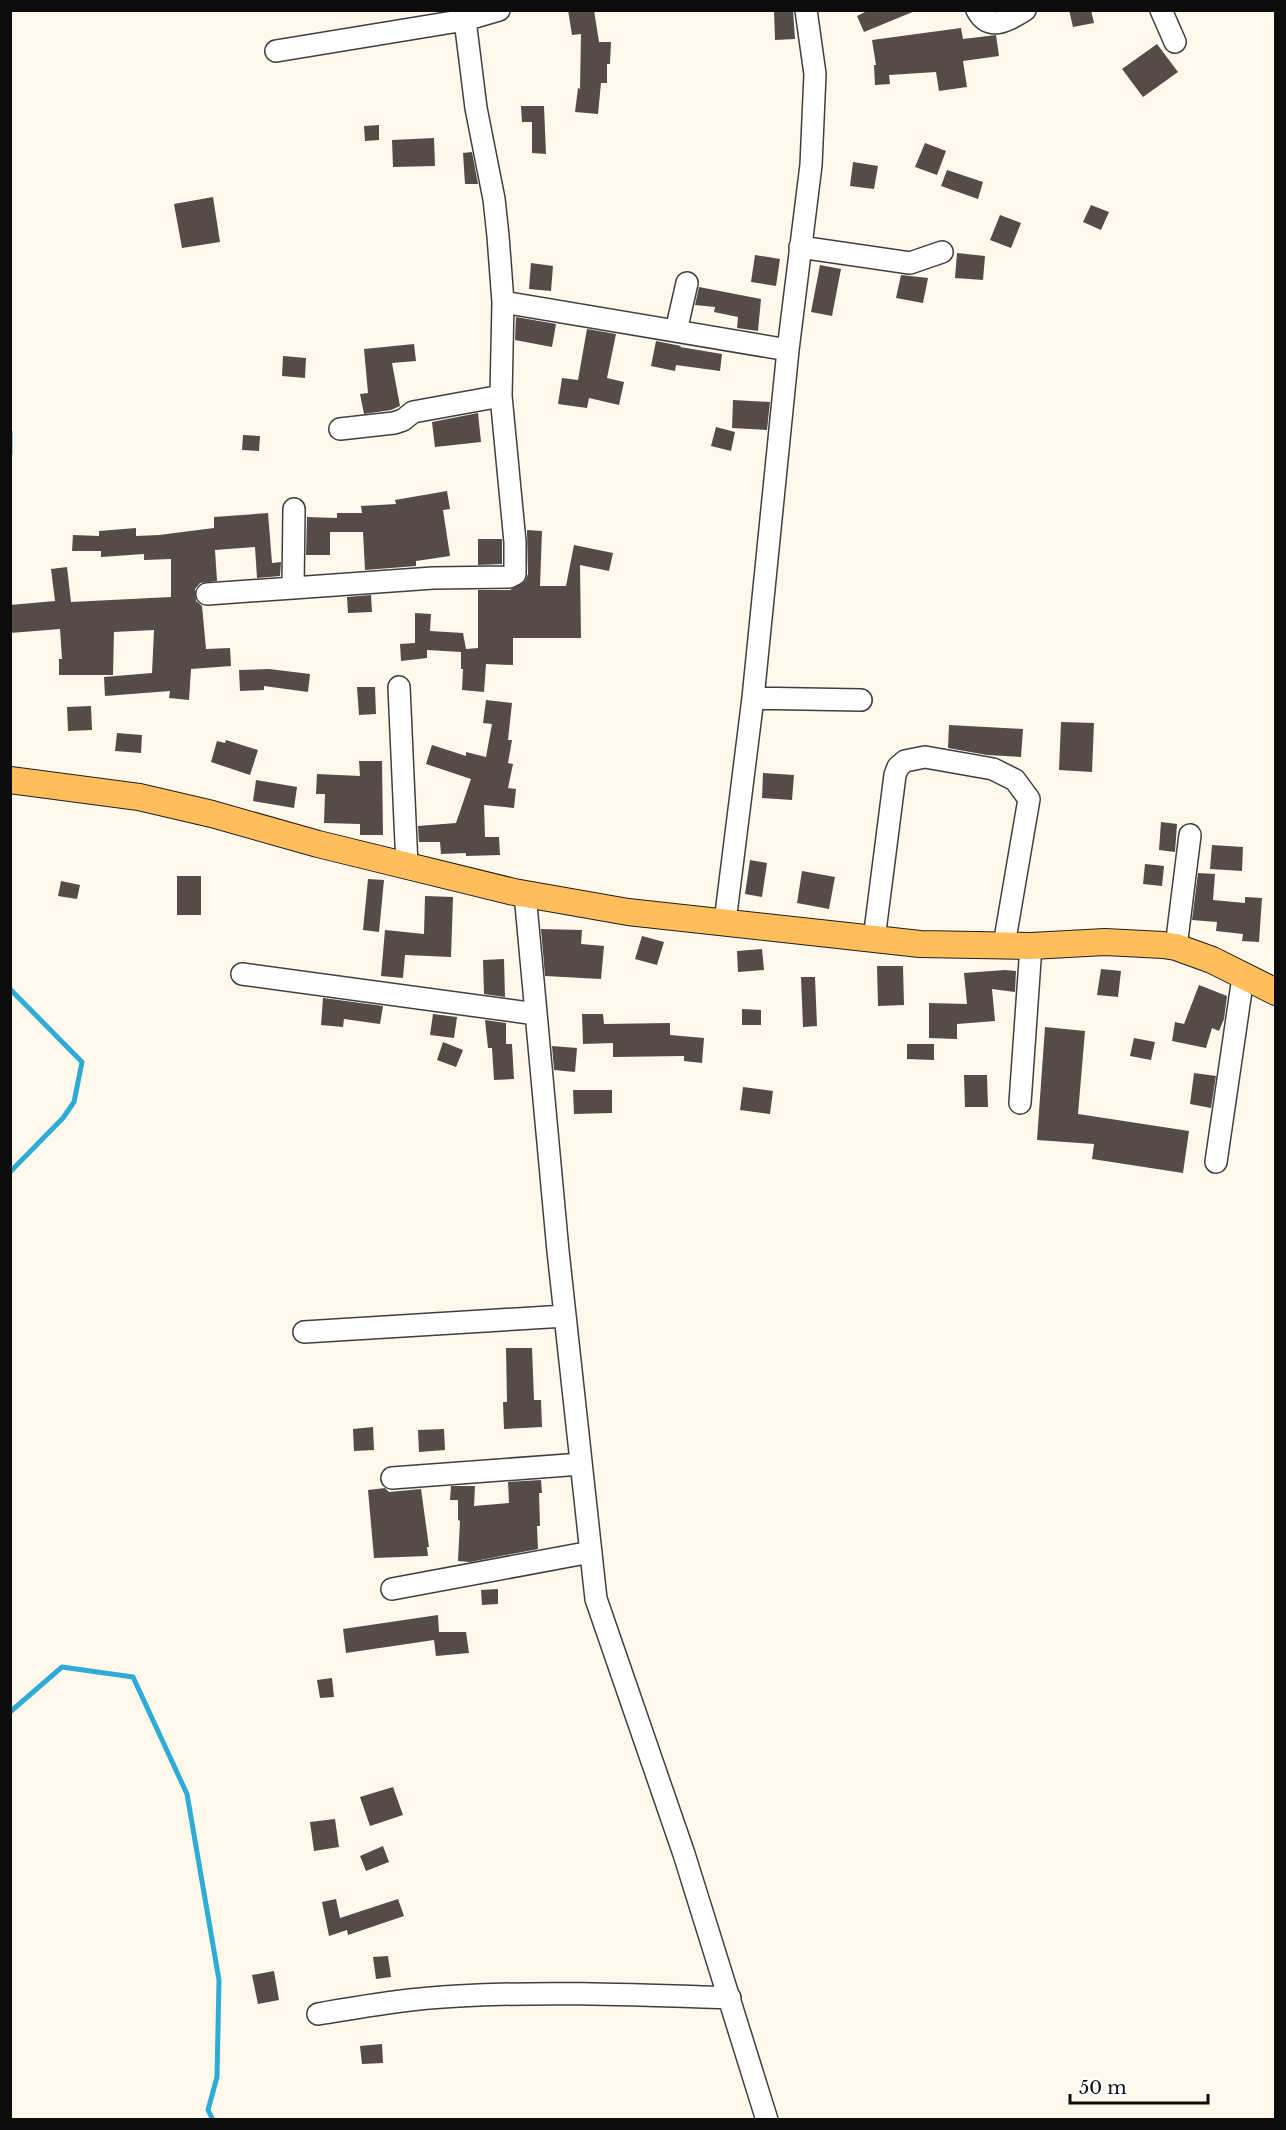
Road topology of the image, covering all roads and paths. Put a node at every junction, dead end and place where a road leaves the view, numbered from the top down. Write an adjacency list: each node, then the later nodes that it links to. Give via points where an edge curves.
1 (806, 10): 9 (street, via 815,100)
2 (977, 10): 3 (street, via 989,23 1000,23)
3 (1025, 10)
4 (1161, 10): 7 (street)
5 (497, 11): 6 (street)
6 (465, 20): 8 (street); 12 (street, via 476,108 494,199)
7 (1176, 42)
8 (276, 51)
9 (800, 247): 10 (street, via 910,263); 14 (street)
10 (942, 252)
11 (687, 283): 13 (street)
12 (503, 302): 13 (street); 15 (street)
13 (676, 331): 14 (street)
14 (788, 350): 21 (street)
15 (501, 396): 16 (street, via 413,412 394,423); 18 (street, via 515,542 514,575)
16 (340, 429)
17 (294, 509): 18 (street)
18 (293, 588): 19 (street)
19 (207, 594)
20 (399, 687): 25 (street)
21 (753, 698): 22 (street); 27 (street)
22 (861, 700)
23 (10, 780): 25 (main road, via 139,797)
24 (1190, 835): 31 (street)
25 (407, 866): 26 (main road)
26 (525, 894): 27 (main road, via 628,912); 35 (street)
27 (725, 922): 28 (main road)
28 (874, 939): 29 (main road); 29 (street, via 895,775 905,761 925,757 993,769 1015,780 1029,799)
29 (1004, 945): 30 (main road)
30 (1031, 946): 31 (main road, via 1105,942); 36 (street)
31 (1176, 947): 33 (main road)
32 (242, 974): 35 (street)
33 (1243, 976): 34 (main road); 37 (street)
34 (1275, 992)
35 (536, 1014): 38 (street)
36 (1020, 1102)
37 (1216, 1161)
38 (565, 1316): 39 (street); 40 (street)
39 (304, 1332)
40 (581, 1464): 41 (street); 42 (street)
41 (392, 1479)
42 (591, 1552): 43 (street); 44 (street, via 596,1599)
43 (392, 1589)
44 (730, 1998): 45 (street, via 565,1993 460,1995); 46 (street)
45 (318, 2014)
46 (767, 2120)

